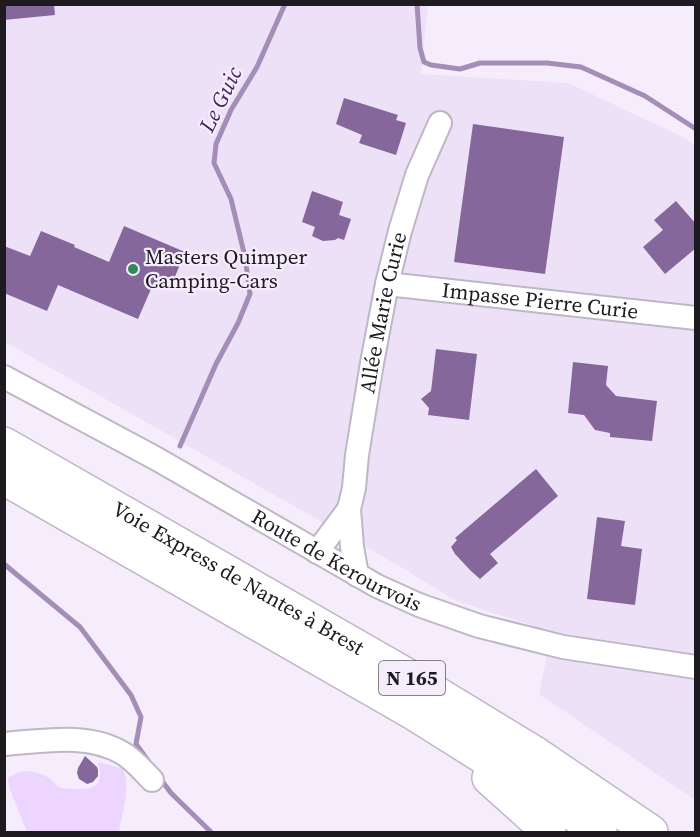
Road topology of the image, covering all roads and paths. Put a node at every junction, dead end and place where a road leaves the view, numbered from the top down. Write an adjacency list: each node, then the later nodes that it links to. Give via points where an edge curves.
1 (440, 123): 2 (street, Allée Marie Curie, via 417,175)
2 (387, 284): 3 (street, Impasse Pierre Curie); 7 (street, Allée Marie Curie)
3 (696, 318)
4 (4, 377): 8 (street, Route de Kerourvois, via 157,459)
5 (4, 444): 16 (highway, Voie Express de Nantes à Brest / N 165, via 410,677 533,752)
6 (4, 478): 11 (highway, Voie Express de Nantes à Brest / N 165)
7 (349, 509): 8 (street, Allée Marie Curie); 9 (street, Allée Marie Curie)
8 (317, 552): 9 (street, Route de Kerourvois)
9 (357, 575): 10 (street, Route de Kerourvois, via 419,606 479,626 563,647)
10 (696, 667)
11 (416, 714): 14 (highway); 15 (highway, Voie Express de Nantes à Brest / N 165)
12 (4, 744): 13 (street, via 89,741 124,754)
13 (152, 780)
14 (549, 832)
15 (600, 832)
16 (651, 832)

